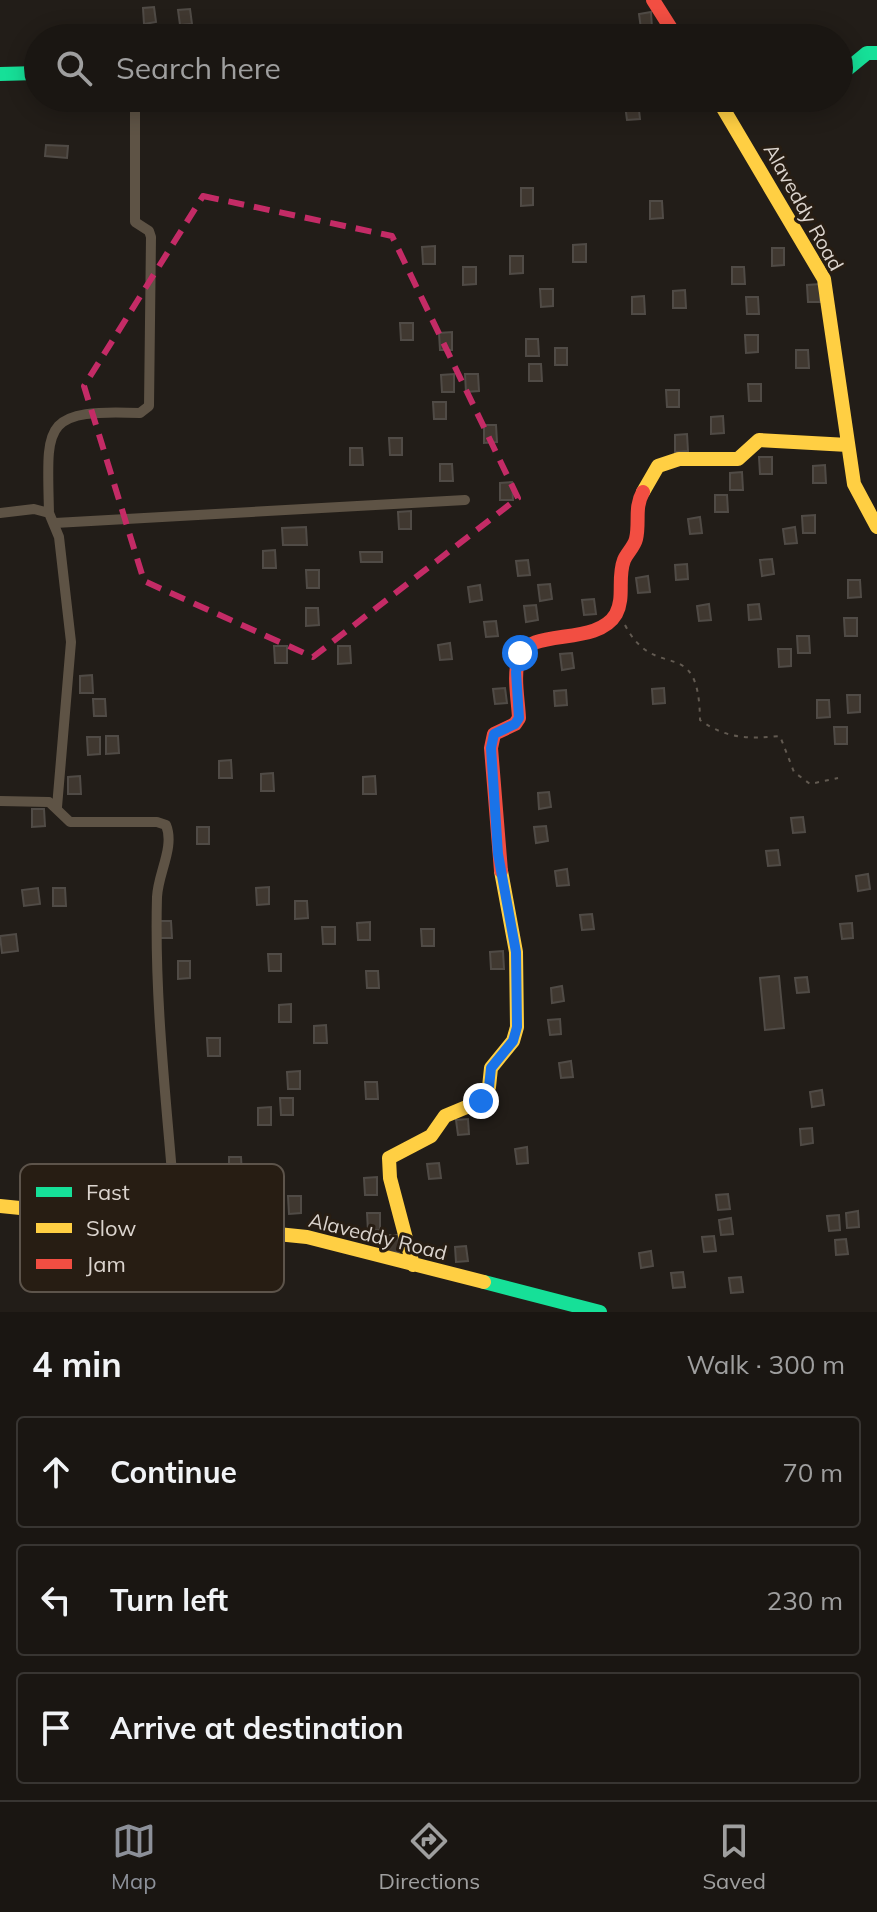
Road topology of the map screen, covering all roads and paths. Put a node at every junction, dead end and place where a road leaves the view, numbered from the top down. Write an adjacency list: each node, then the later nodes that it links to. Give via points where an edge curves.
1 (653, 0): 2 (street)
2 (668, 24)
3 (877, 53): 4 (street, via 867,53)
4 (853, 64)
5 (24, 73): 6 (street)
6 (0, 74)
7 (135, 112): 12 (street, via 135,222 151,237 149,406 140,413 92,411 51,432)
8 (725, 112): 9 (street, Alaveddy Road, via 824,279)
9 (848, 445): 13 (street, Alaveddy Road, via 854,484); 14 (street, via 759,440 738,459 679,459 658,466 637,503 636,540 623,562)
10 (465, 500): 12 (street)
11 (0, 513): 12 (street, via 34,509)
12 (52, 518): 17 (street, via 71,642)
13 (877, 527)
14 (617, 610): 15 (path, via 641,649 682,663 696,678 700,720 734,738 780,736 794,772 810,784); 22 (street, via 595,632 532,643 520,653 519,718 494,734 494,811 516,952 517,1027 513,1041 491,1068 481,1101 445,1116 431,1136 389,1158)
15 (838, 778)
16 (0, 801): 17 (street, via 49,802)
17 (57, 807): 18 (street, via 70,822 157,822 166,825 170,835 157,893)
18 (172, 1164)
19 (0, 1206): 20 (street, Alaveddy Road)
20 (20, 1208)
21 (284, 1234): 22 (street, Alaveddy Road)
22 (413, 1265): 23 (street, Alaveddy Road)
23 (600, 1312)

